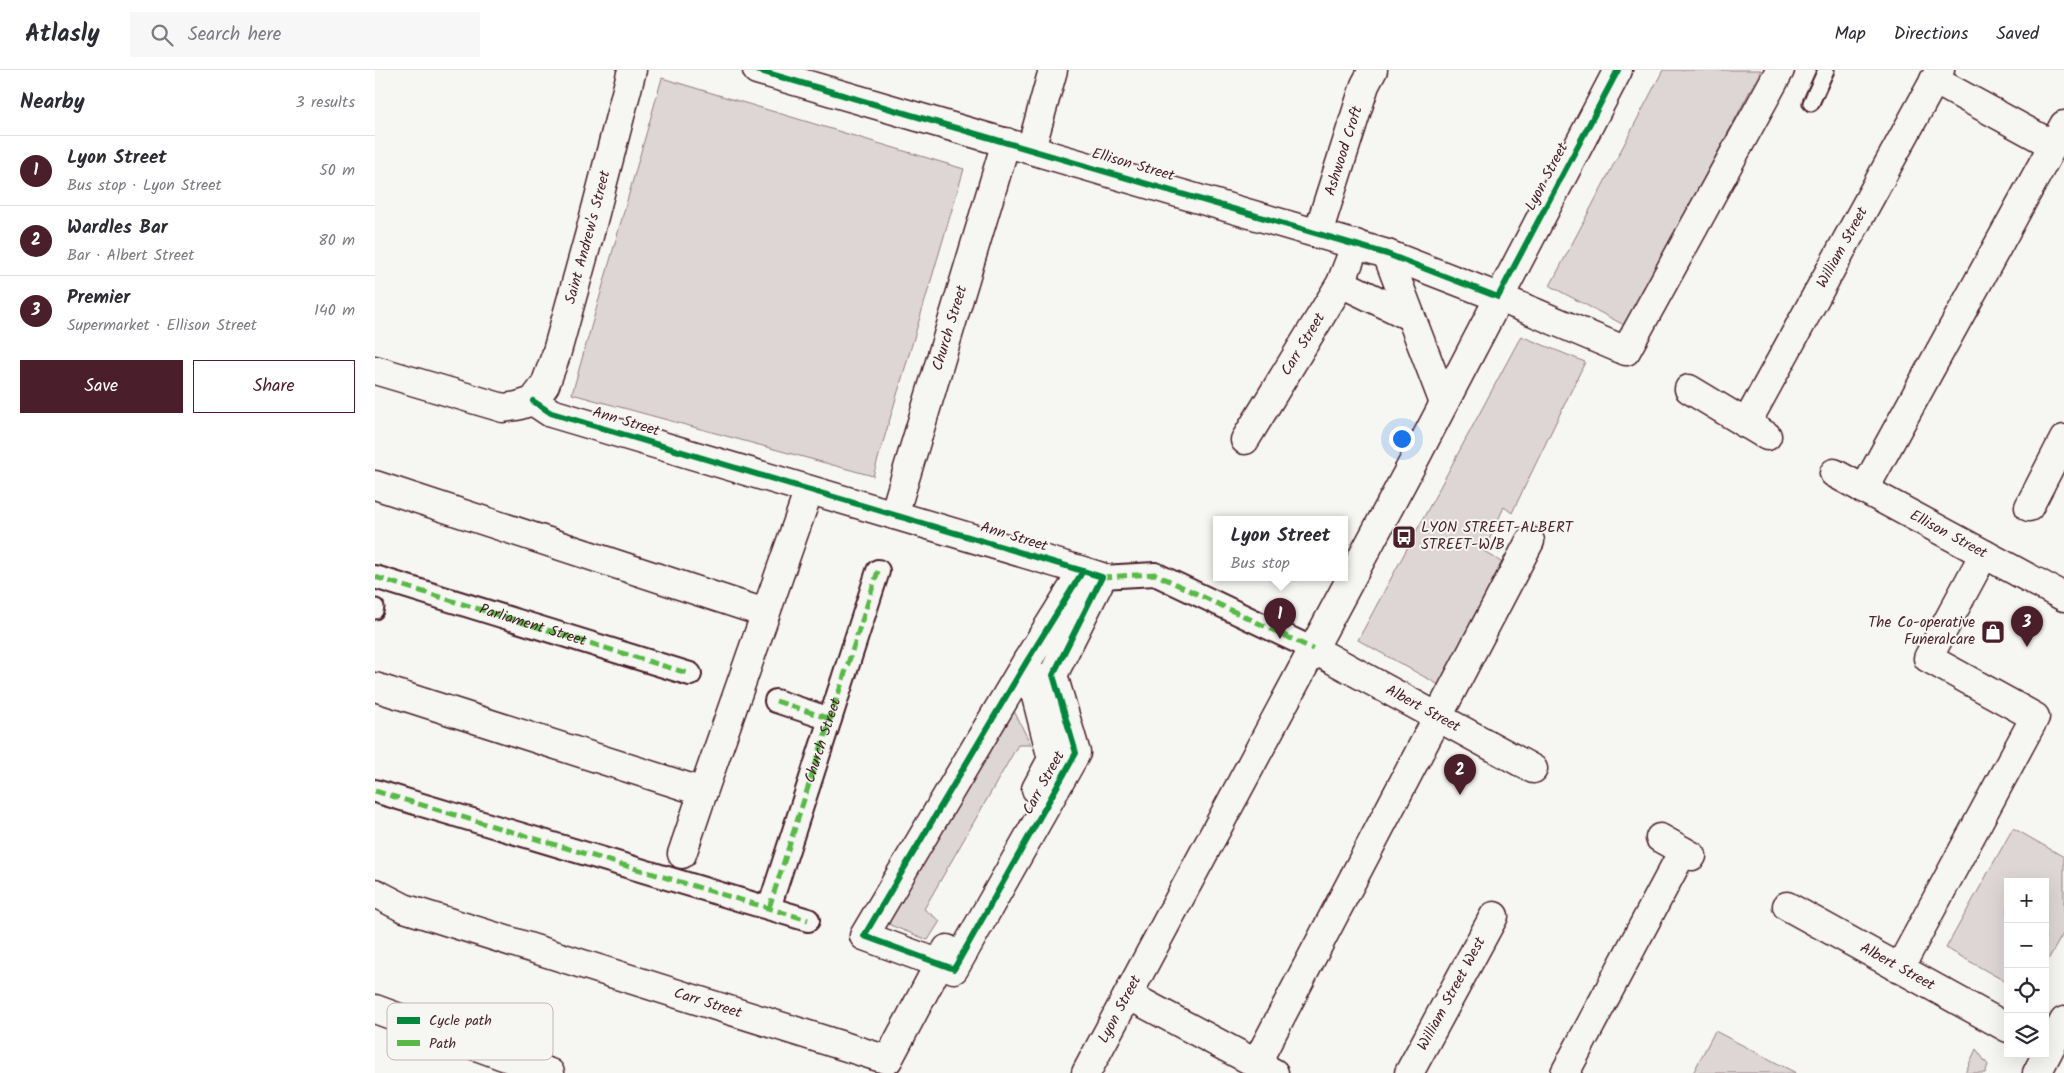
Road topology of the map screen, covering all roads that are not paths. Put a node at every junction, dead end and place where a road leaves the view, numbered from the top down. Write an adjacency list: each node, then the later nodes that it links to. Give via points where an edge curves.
1 (633, 70): 20 (street, Saint Andrew's Street, via 556,355 545,385)
2 (757, 70): 11 (street, Ellison Street)
3 (1053, 70): 11 (street, Church Street)
4 (1373, 70): 12 (street, Ashwood Croft, via 1365,85)
5 (1618, 70): 16 (street, Lyon Street)
6 (1780, 70): 16 (street, Ellison Street, via 1626,351)
7 (1826, 70): 9 (lane)
8 (1937, 75): 10 (street); 19 (street, William Street, via 1757,430)
9 (1811, 103)
10 (2059, 135): 27 (street)
11 (1018, 145): 12 (street, Ellison Street); 29 (street, Church Street)
12 (1318, 233): 13 (street, Ellison Street)
13 (1355, 244): 14 (street, Ellison Street); 15 (street, Carr Street)
14 (1387, 254): 16 (street, Ellison Street); 17 (street)
15 (1341, 283): 17 (street); 23 (street, Carr Street)
16 (1498, 297): 21 (street, Lyon Street)
17 (1409, 316): 21 (street)
18 (375, 370): 20 (street, via 503,408)
19 (1689, 389)
20 (533, 401): 26 (street, Ann Street, via 551,413)
21 (1444, 403): 37 (street, Lyon Street)
22 (2064, 439): 28 (street)
23 (1245, 440)
24 (1834, 473): 27 (street, Ellison Street)
25 (375, 485): 36 (street)
26 (809, 490): 29 (street, Ann Street); 36 (street)
27 (1864, 490): 31 (street, Ellison Street)
28 (2029, 506)
29 (893, 514): 33 (street, Ann Street)
30 (1530, 541): 42 (street)
31 (1984, 554): 35 (street, Ellison Street); 55 (street, via 1928,658 2035,717)
32 (877, 571): 43 (street, Church Street)
33 (1092, 574): 37 (street, via 1155,574); 38 (street); 54 (street, Carr Street, via 1053,675 1076,753 959,962 954,969)
34 (375, 578): 39 (street, Parliament Street)
35 (2064, 597)
36 (765, 613): 46 (street)
37 (1313, 649): 42 (street, Albert Street); 56 (street, Lyon Street)
38 (1027, 661): 54 (street, via 1052,759); 54 (street, via 863,936)
39 (690, 674)
40 (375, 687): 46 (street)
41 (776, 701): 43 (street)
42 (1437, 717): 44 (street, Albert Street); 63 (street)
43 (830, 719): 51 (street, Church Street)
44 (1533, 769)
45 (375, 791): 51 (street)
46 (703, 792): 48 (street)
47 (1660, 838): 67 (street, via 1688,853)
48 (682, 854)
49 (375, 893): 54 (street, Carr Street, via 404,908 888,1060)
50 (1787, 906): 55 (street, Albert Street)
51 (769, 908): 53 (street)
52 (1494, 916): 66 (street, William Street West)
53 (808, 920)
54 (939, 965)
55 (1899, 969): 60 (street, Albert Street)
56 (1128, 995): 63 (street); 65 (street, Lyon Street)
57 (375, 1009): 58 (street)
58 (387, 1013)
59 (2064, 1021): 61 (street)
60 (2004, 1026)
61 (2049, 1057)
62 (514, 1060): 64 (street)
63 (1265, 1068)
64 (550, 1073)
65 (1086, 1073)
66 (1409, 1073)
67 (1565, 1073)

